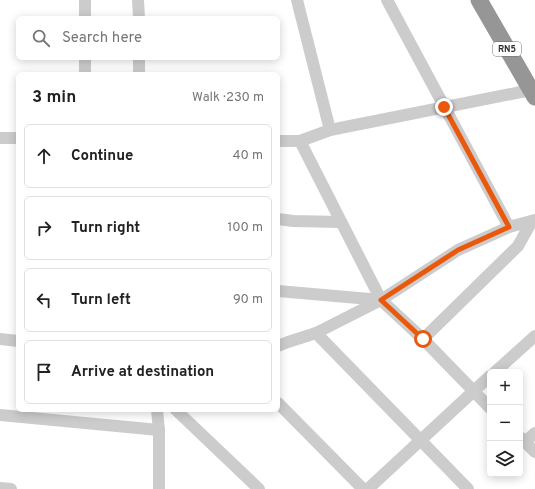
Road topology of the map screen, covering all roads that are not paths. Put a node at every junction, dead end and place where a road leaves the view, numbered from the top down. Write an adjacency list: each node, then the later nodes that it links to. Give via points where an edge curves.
1 (85, 0): 6 (street)
2 (138, 0): 7 (street)
3 (297, 0): 14 (street)
4 (387, 0): 13 (street)
5 (479, 0): 12 (highway, RN5)
6 (85, 16)
7 (139, 16)
8 (85, 60): 10 (street)
9 (139, 60): 11 (street)
10 (85, 72)
11 (139, 72)
12 (534, 92): 13 (street)
13 (444, 107): 14 (street); 22 (street)
14 (330, 130): 18 (street)
15 (0, 138): 16 (street)
16 (16, 138)
17 (280, 141): 18 (street)
18 (300, 141): 21 (street)
19 (280, 219): 21 (street)
20 (534, 220): 22 (street); 28 (street, via 518,246)
21 (341, 222): 24 (street)
22 (509, 227): 24 (street, via 458,250)
23 (280, 291): 24 (street)
24 (381, 300): 25 (street); 28 (street)
25 (316, 334): 30 (street); 42 (street)
26 (535, 336): 31 (street)
27 (0, 339): 29 (street)
28 (423, 339): 33 (street)
29 (16, 341)
30 (280, 345)
31 (498, 369)
32 (487, 379): 33 (street)
33 (473, 391): 35 (street); 42 (street)
34 (280, 405): 49 (street)
35 (487, 405)
36 (158, 412): 39 (street)
37 (178, 412): 48 (street)
38 (0, 415): 39 (street)
39 (159, 430): 47 (street)
40 (535, 433): 41 (street)
41 (523, 439)
42 (420, 440): 50 (street); 51 (street)
43 (523, 441): 44 (street)
44 (535, 452)
45 (0, 488): 46 (street)
46 (11, 489)
47 (159, 489)
48 (259, 489)
49 (363, 489)
50 (368, 489)
51 (468, 489)

